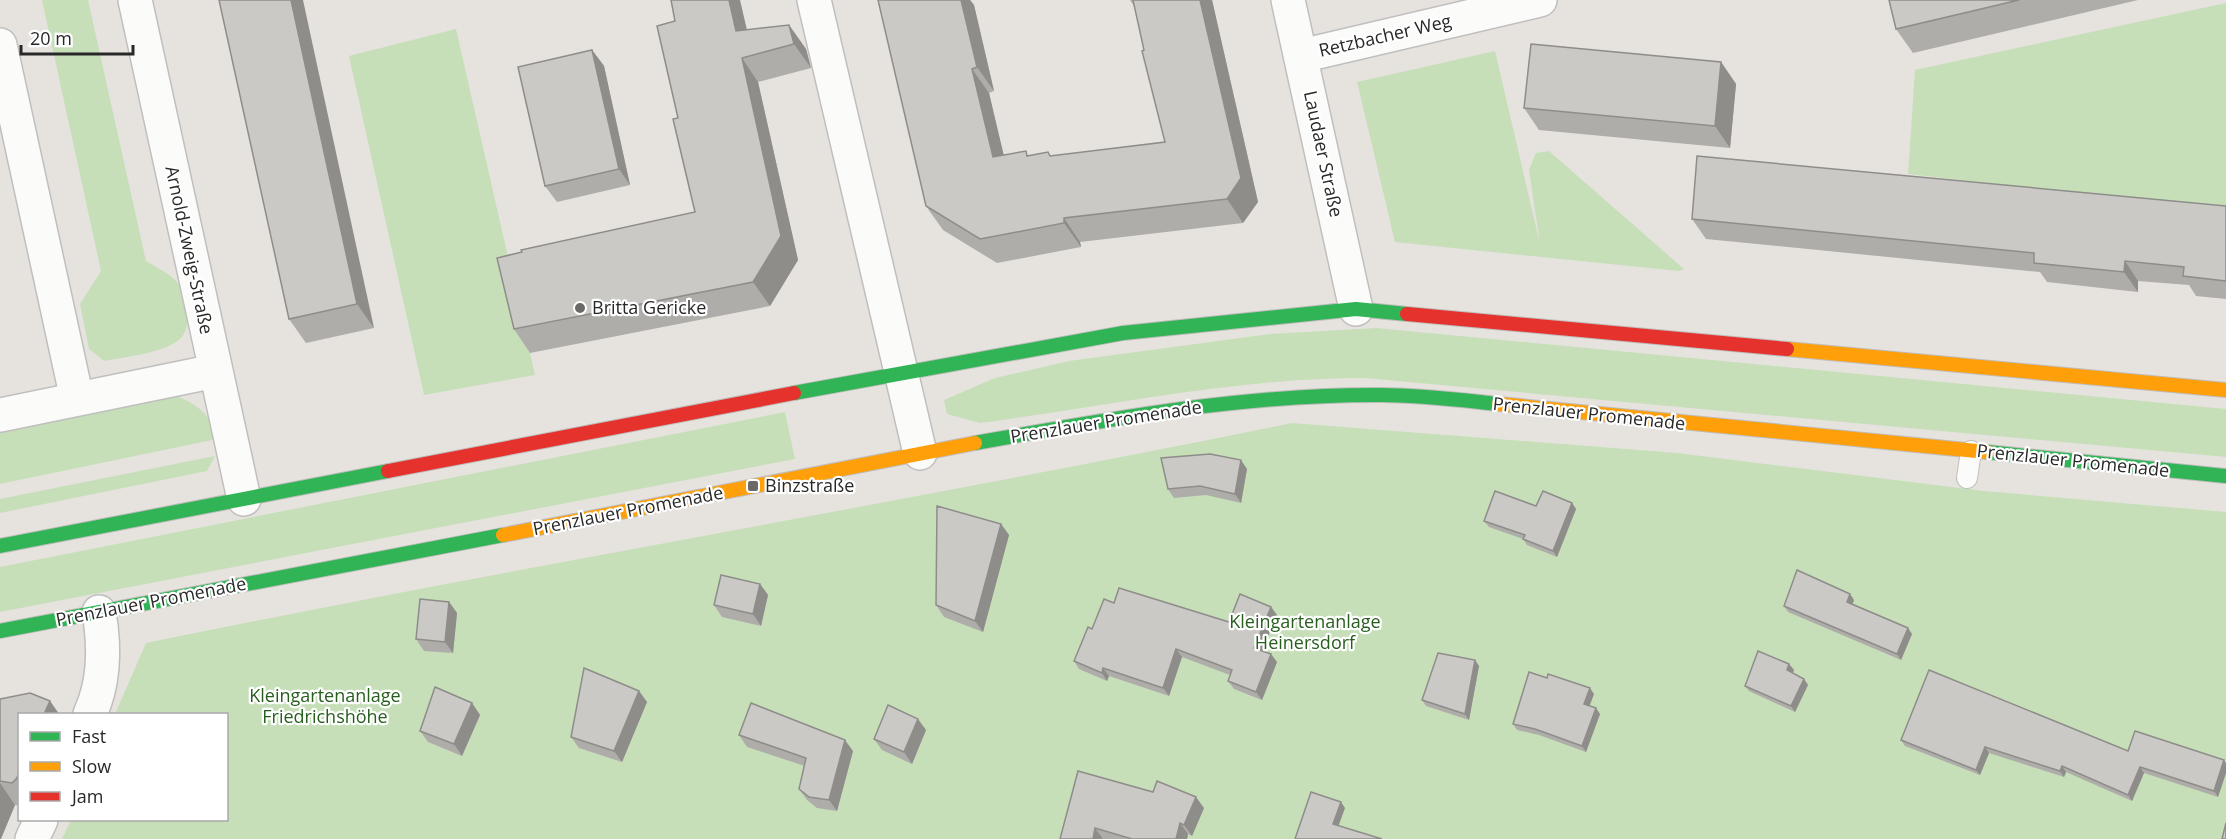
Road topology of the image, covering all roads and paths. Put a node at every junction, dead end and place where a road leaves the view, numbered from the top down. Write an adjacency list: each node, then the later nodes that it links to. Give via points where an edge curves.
1 (135, 0): 8 (street, Arnold-Zweig-Straße)
2 (814, 0): 9 (street)
3 (1288, 0): 6 (street, Laudaer Straße)
4 (1540, 0): 6 (street, Retzbacher Weg)
5 (0, 45): 11 (street)
6 (1301, 56): 7 (street, Laudaer Straße)
7 (1356, 309): 9 (main road, via 1123,333); 10 (main road)
8 (215, 370): 11 (street); 17 (street, Arnold-Zweig-Straße)
9 (902, 372): 14 (street); 17 (main road)
10 (2226, 390)
11 (77, 399): 12 (street)
12 (0, 415)
13 (1971, 452): 14 (main road, Prenzlauer Promenade, via 1416,396 1360,394 1211,406); 15 (main road, Prenzlauer Promenade); 16 (lane)
14 (920, 453): 19 (main road, Prenzlauer Promenade)
15 (2226, 476)
16 (1967, 478)
17 (244, 499): 18 (main road)
18 (0, 546)
19 (99, 612): 20 (main road, Prenzlauer Promenade); 21 (street, via 104,644 99,696)
20 (0, 631)
21 (90, 713)
22 (40, 821): 23 (street)
23 (32, 839)

